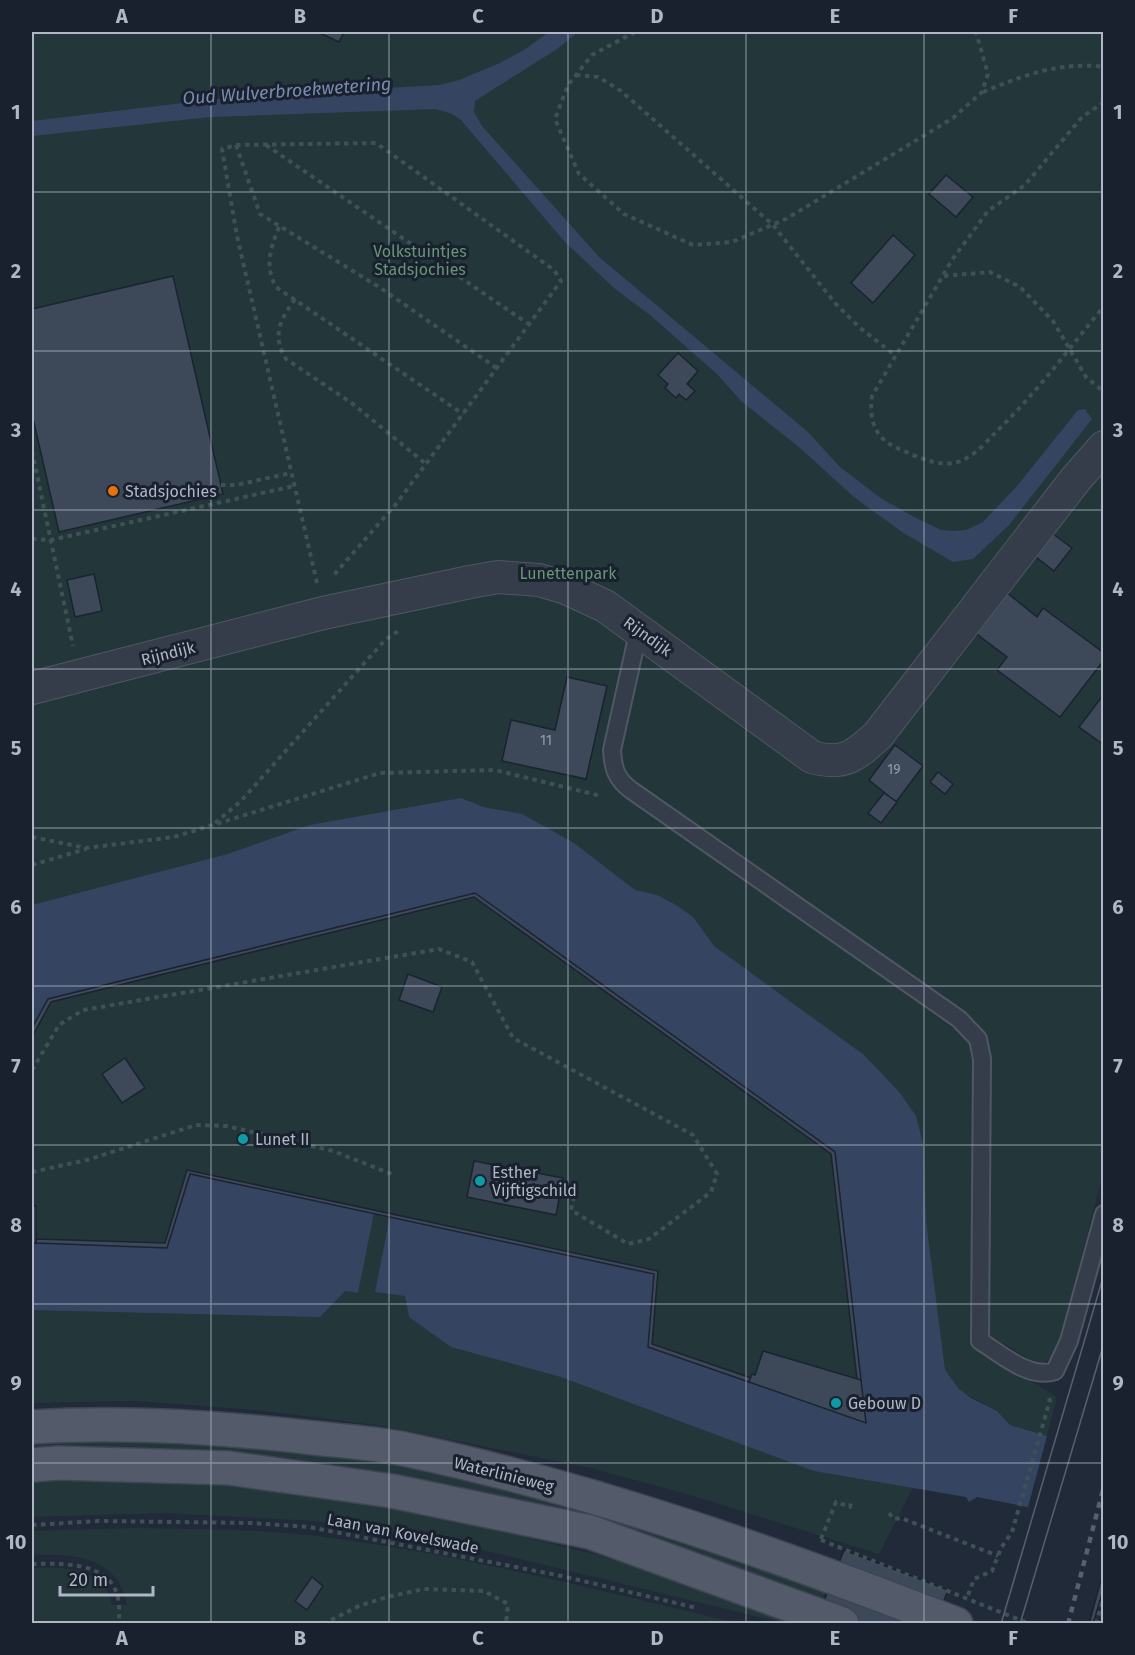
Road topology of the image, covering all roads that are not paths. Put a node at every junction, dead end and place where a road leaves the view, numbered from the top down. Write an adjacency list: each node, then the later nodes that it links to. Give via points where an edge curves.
1 (1104, 447): 2 (street, Rijndijk, via 878,735 846,759 829,762 812,757)
2 (639, 629): 3 (street, Rijndijk, via 605,606 566,588 539,580 498,577 321,602); 4 (lane, via 612,750 615,771 631,790 958,1019 978,1039 982,1059 980,1341 1027,1369 1044,1375 1055,1371 1070,1341)
3 (32, 688)
4 (1104, 1214)
5 (32, 1426): 7 (main road, Waterlinieweg, via 223,1427 402,1448 598,1497 832,1576)
6 (32, 1465): 8 (main road, via 229,1468 392,1491 590,1532)
7 (966, 1613)
8 (830, 1619)

